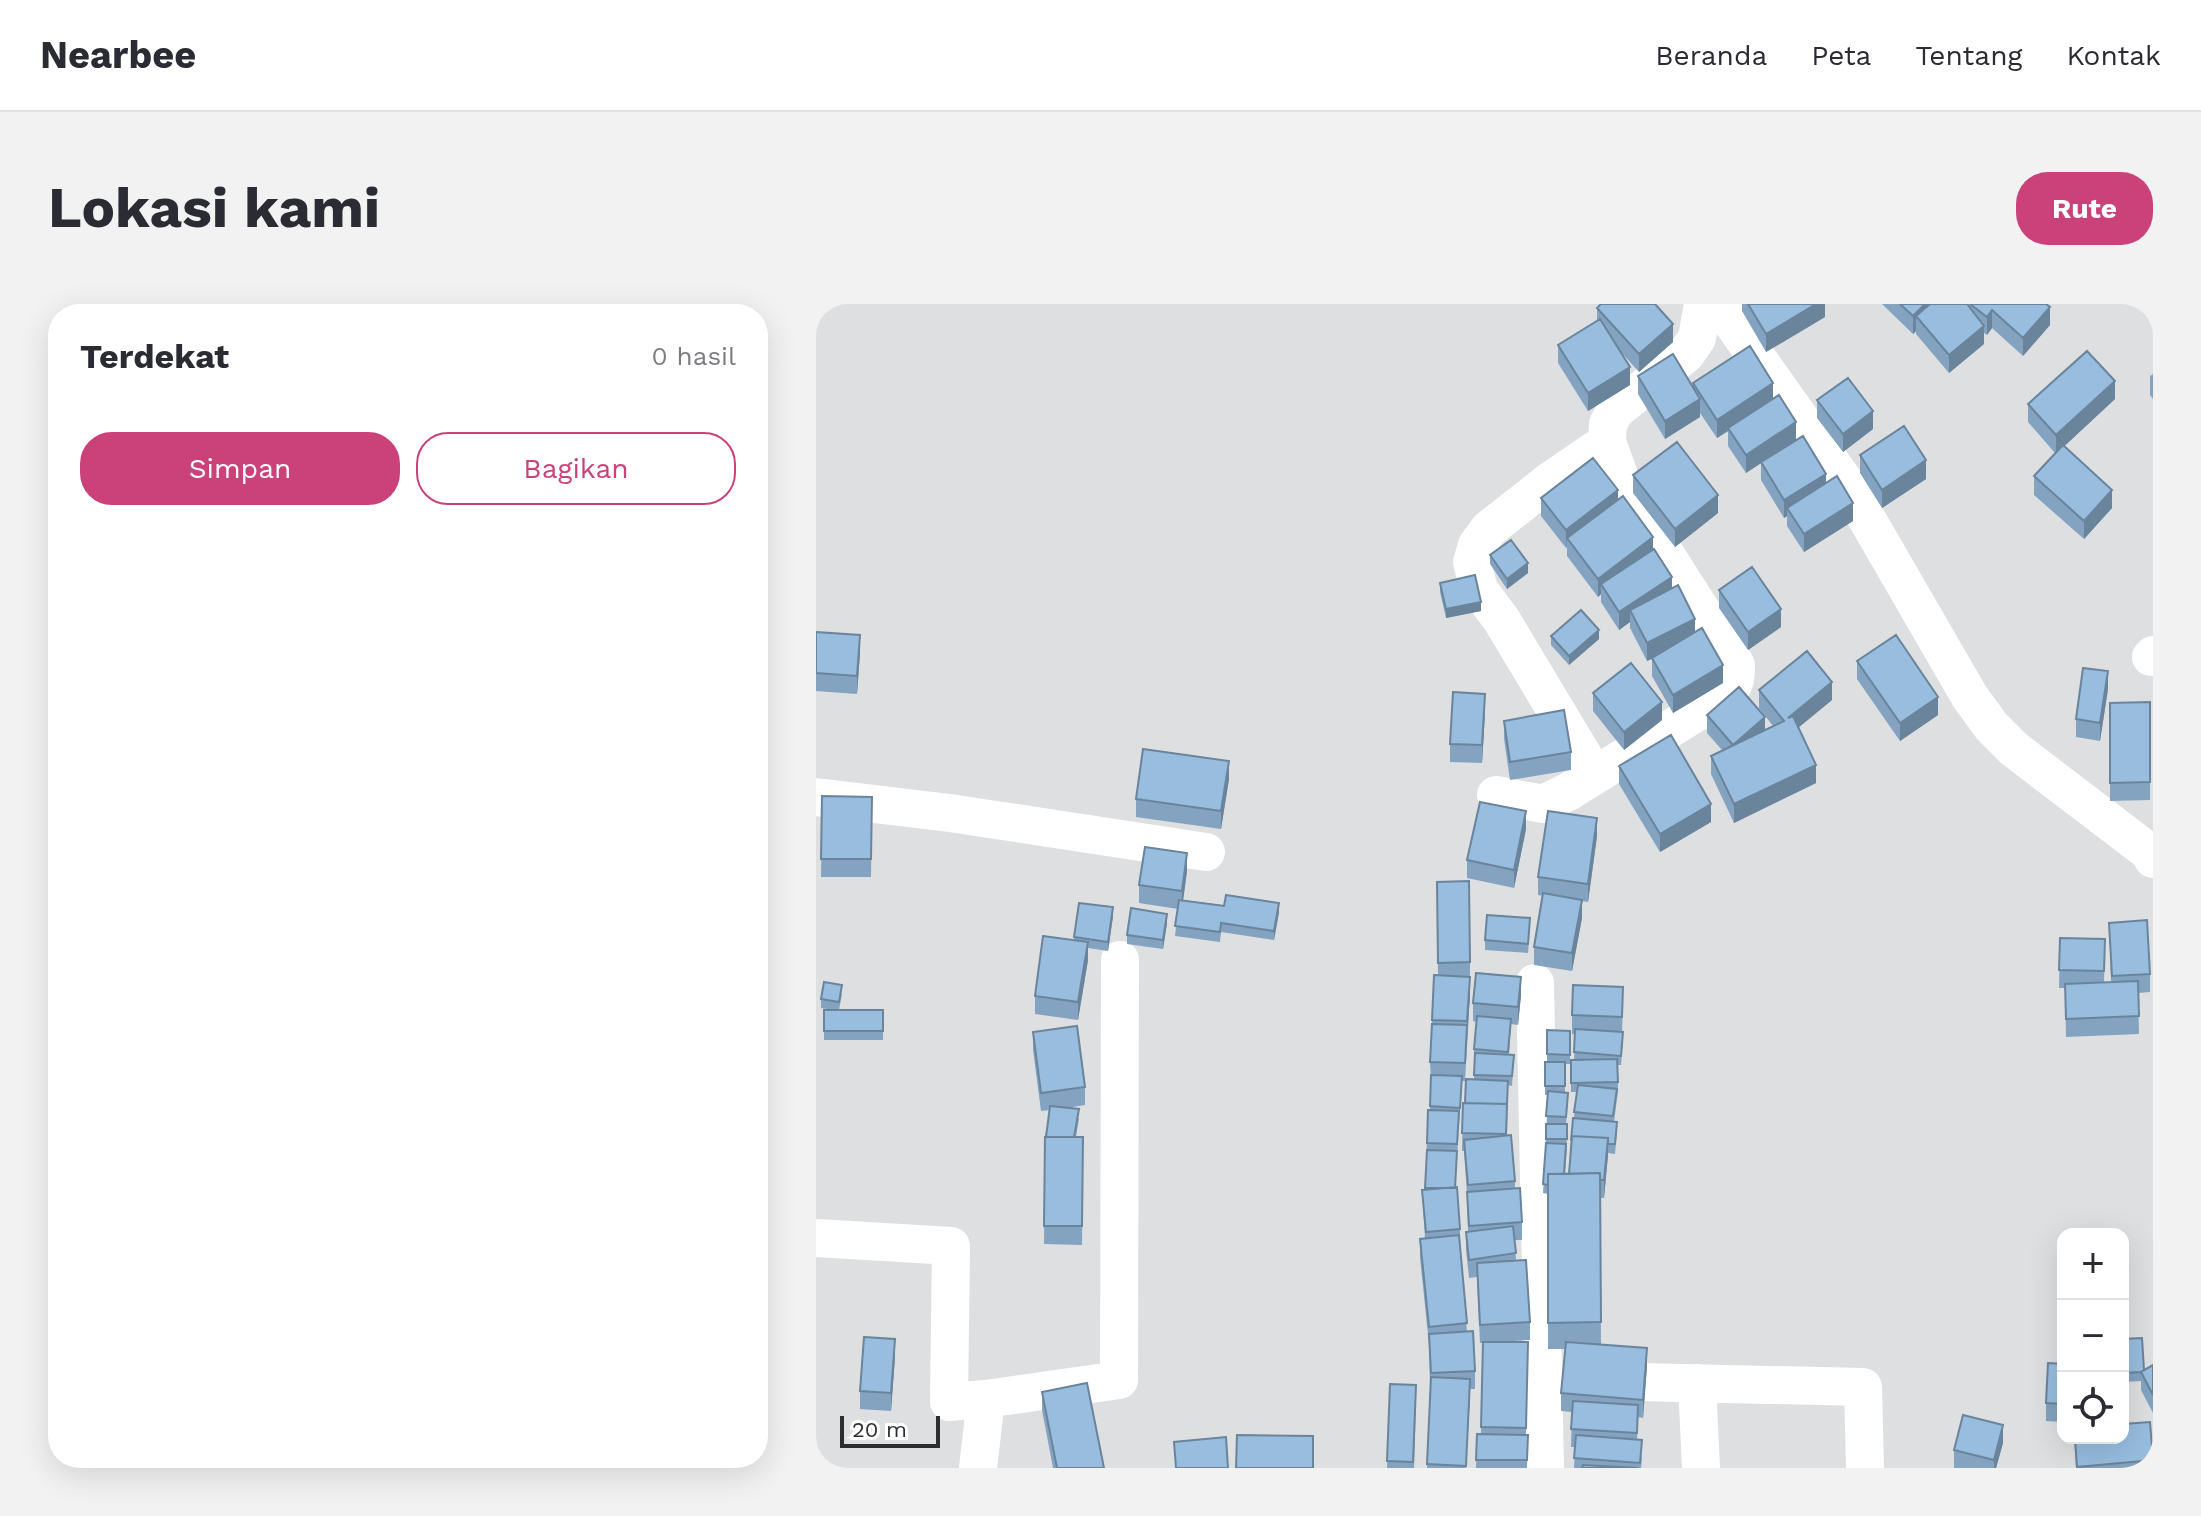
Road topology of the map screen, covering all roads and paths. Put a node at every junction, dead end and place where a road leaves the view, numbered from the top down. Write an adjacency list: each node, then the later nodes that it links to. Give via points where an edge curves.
1 (1703, 304): 3 (street, via 1697,338 1686,354 1615,411)
2 (1719, 304): 8 (street, via 1849,488 1992,727)
3 (1607, 442): 4 (street, via 1489,529 1472,562 1479,590); 4 (street, via 1624,489 1736,665 1736,679 1723,696)
4 (1594, 774): 5 (street, via 1543,804)
5 (1496, 795)
6 (816, 797): 7 (street)
7 (1206, 852)
8 (2153, 859)
9 (1120, 960): 14 (street, via 1119,1380)
10 (1535, 983): 12 (street)
11 (816, 1238): 14 (street, via 951,1246 949,1402)
12 (1543, 1379): 13 (street); 16 (street)
13 (1697, 1383): 17 (street); 18 (street, via 1863,1387)
14 (986, 1399): 15 (street)
15 (978, 1468)
16 (1545, 1468)
17 (1701, 1468)
18 (1865, 1468)

